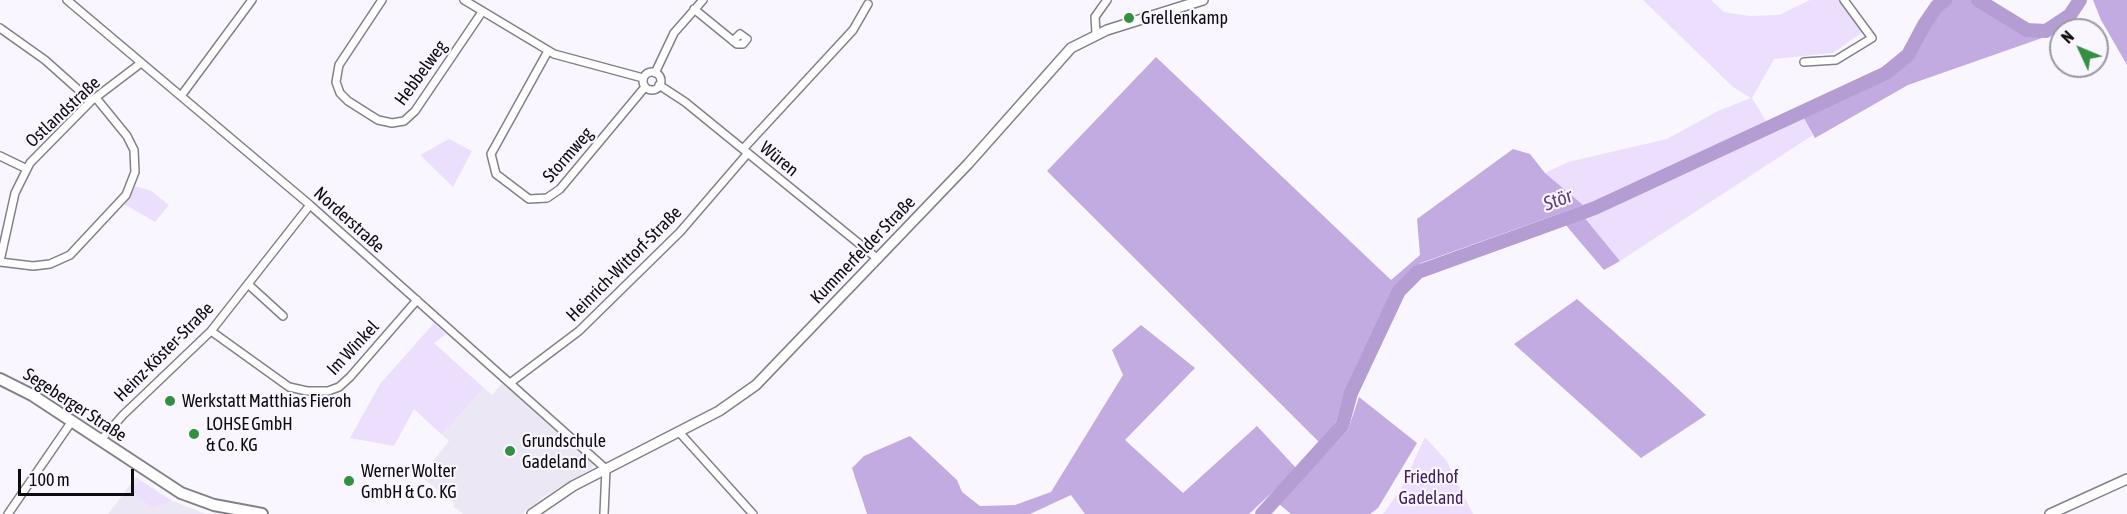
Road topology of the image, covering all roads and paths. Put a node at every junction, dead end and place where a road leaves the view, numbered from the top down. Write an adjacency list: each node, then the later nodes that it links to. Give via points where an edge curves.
1 (67, 0): 17 (street, Norderstraße)
2 (252, 0): 22 (street)
3 (382, 0): 11 (street, Hebbelweg, via 339,65 336,82 348,101 378,120 392,123 404,121 415,111)
4 (464, 0): 11 (street)
5 (703, 0): 10 (street)
6 (1107, 0): 13 (street, via 1095,17)
7 (1203, 0): 13 (street, Kummerfelder Straße)
8 (1844, 0): 16 (street, via 1872,38 1836,60)
9 (868, 4): 24 (street, Heinrich-Wittorf-Straße, via 854,30)
10 (694, 9): 14 (street); 18 (street, via 669,40)
11 (482, 12): 15 (street)
12 (0, 28): 23 (street)
13 (1096, 33): 28 (street, Kummerfelder Straße, via 1066,53)
14 (733, 41)
15 (548, 51): 19 (street); 21 (street, Stormweg, via 491,154 496,174 529,199 548,198 560,189)
16 (1804, 62)
17 (141, 63): 22 (street, Norderstraße); 23 (street, Ostlandstraße)
18 (655, 73): 19 (street); 20 (street, via 660,78)
19 (644, 78): 21 (street)
20 (659, 85): 21 (street, via 653,90); 24 (street, Würen)
21 (645, 87)
22 (182, 96): 27 (street, Norderstraße)
23 (93, 100): 26 (street, Ostlandstraße); 29 (street, via 127,136 134,150 135,172 126,195 80,247 59,260 25,267)
24 (746, 151): 28 (street, Würen); 35 (street, Heinrich-Wittorf-Straße, via 680,232 579,331)
25 (0, 156): 26 (street)
26 (27, 169): 29 (street, Ostlandstraße, via 15,193)
27 (310, 205): 30 (street, Heinz-Köster-Straße); 31 (street, Norderstraße)
28 (878, 259): 37 (street, Kummerfelder Straße, via 756,385)
29 (0, 261)
30 (249, 285): 32 (street); 33 (street, Heinz-Köster-Straße)
31 (417, 300): 33 (street, Im Winkel, via 345,383 321,392 284,384); 35 (street, Norderstraße)
32 (283, 316)
33 (210, 331): 38 (street, Heinz-Köster-Straße)
34 (0, 379): 36 (main road, Segeberger Straße)
35 (510, 383): 39 (street, Norderstraße)
36 (72, 421): 38 (main road, Segeberger Straße); 41 (street)
37 (680, 432): 39 (street, Kummerfelder Straße); 45 (street)
38 (100, 441): 42 (main road, Segeberger Straße, via 182,493 214,505)
39 (606, 469): 43 (street, Kummerfelder Straße); 44 (street)
40 (2127, 479): 46 (street)
41 (9, 514)
42 (262, 514)
43 (532, 514)
44 (604, 514)
45 (753, 514)
46 (2050, 514)

